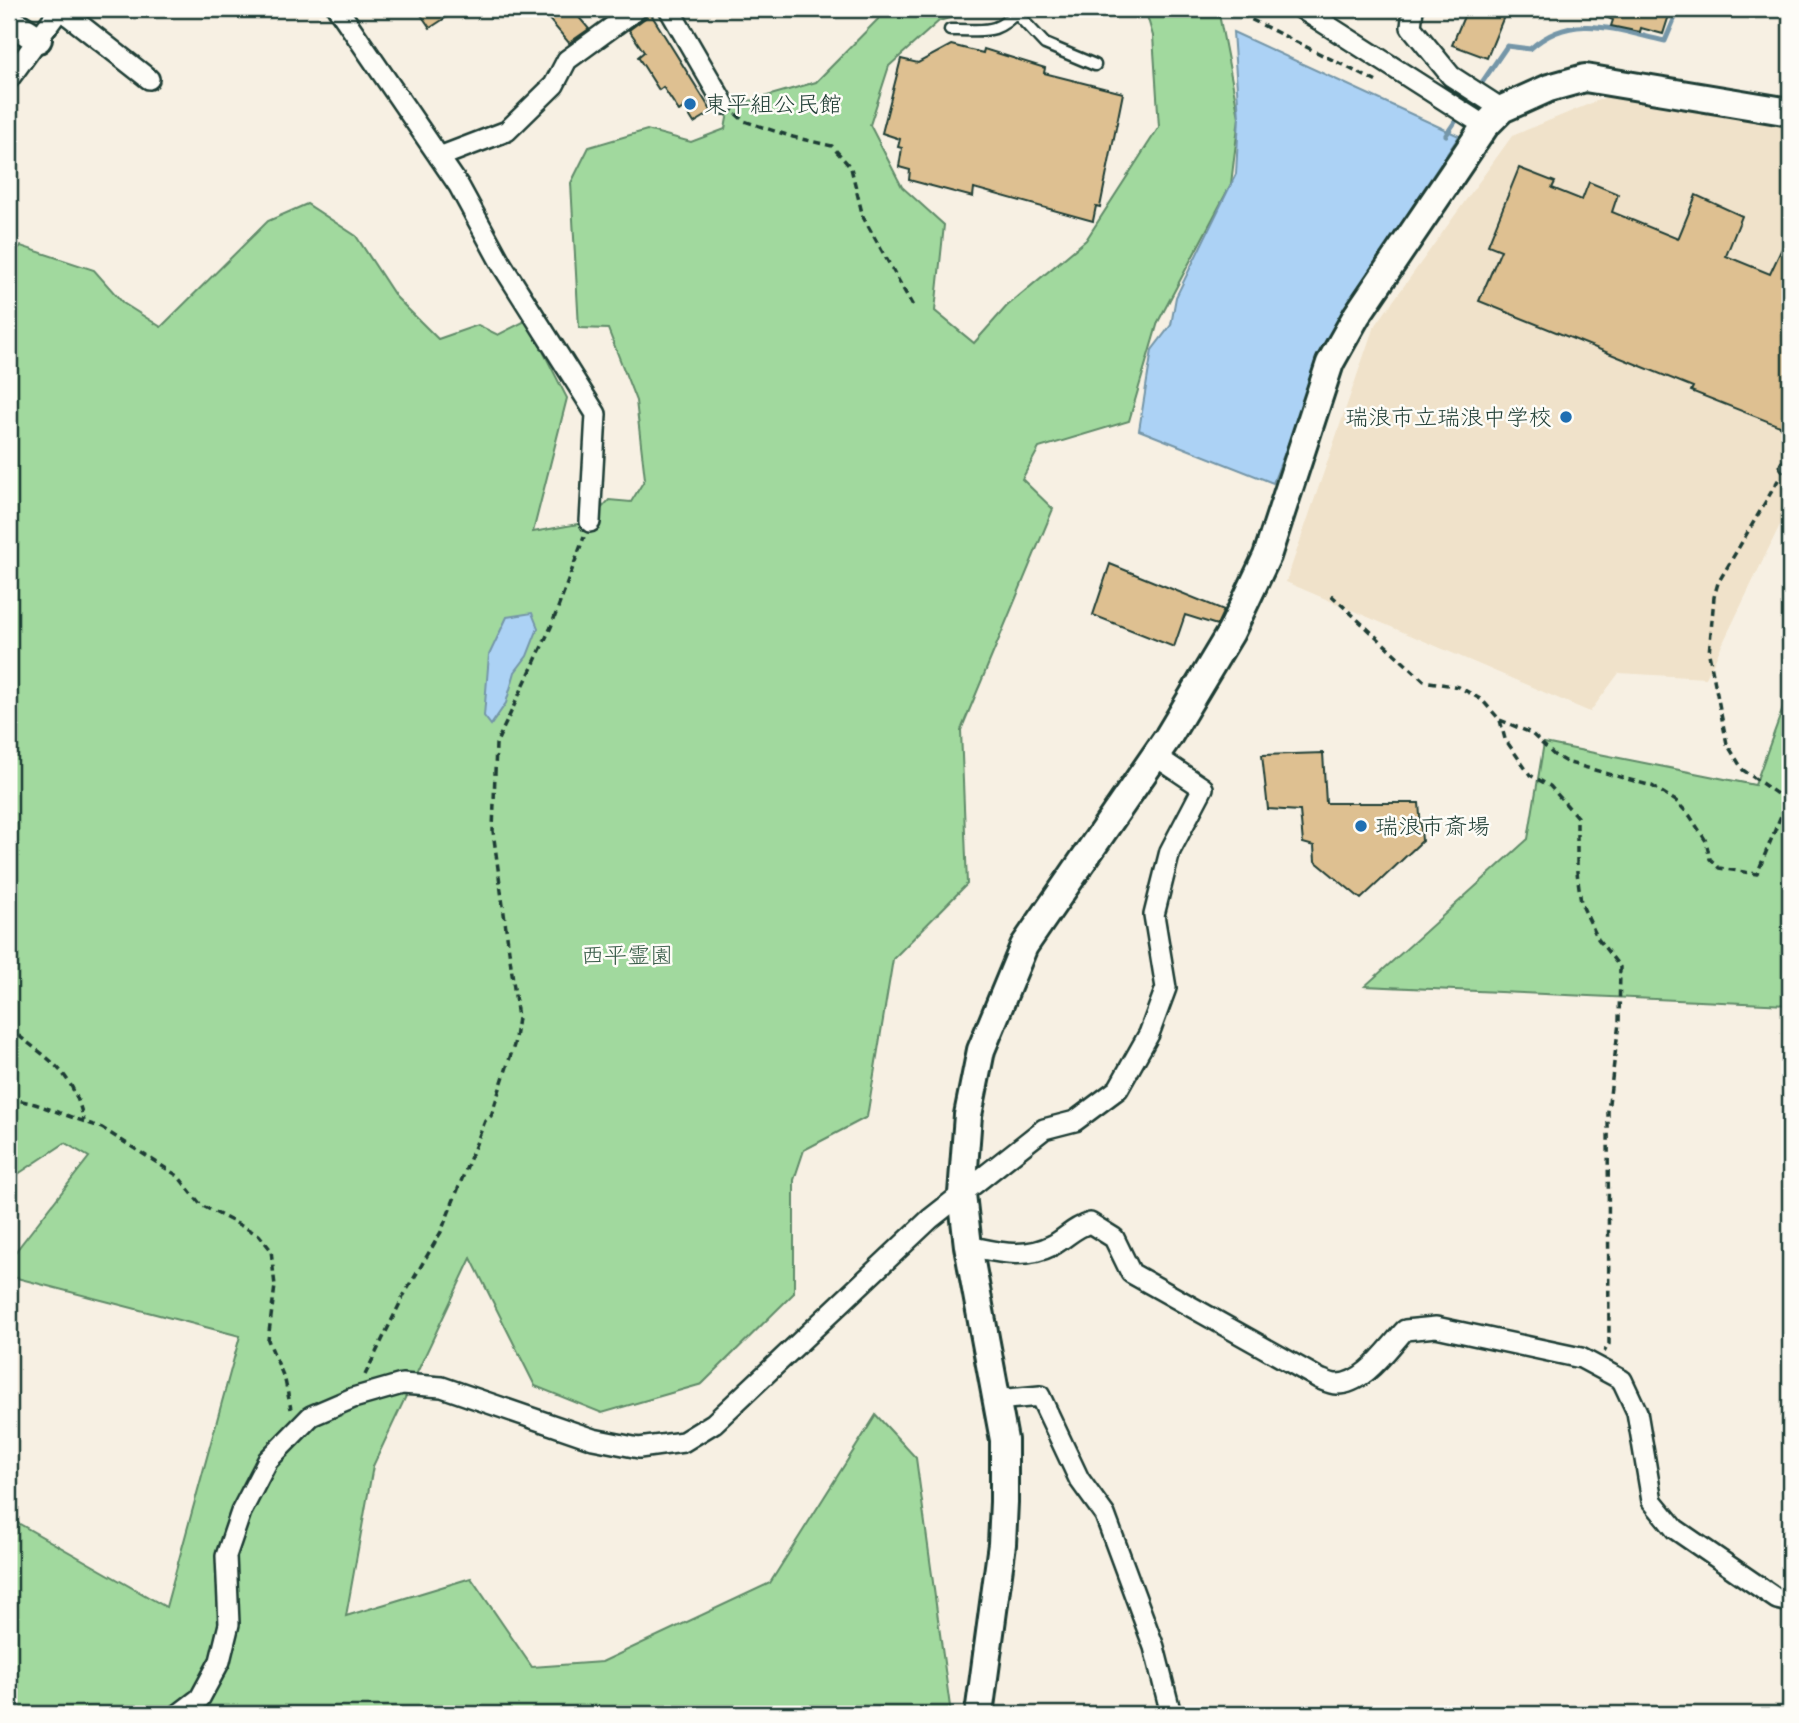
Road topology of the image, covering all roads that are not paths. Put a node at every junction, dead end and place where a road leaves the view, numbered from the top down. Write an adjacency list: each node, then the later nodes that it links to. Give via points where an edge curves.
1 (60, 9): 10 (street); 13 (street)
2 (338, 9): 17 (street)
3 (637, 9): 17 (street, via 568,60 554,85 507,131)
4 (669, 9): 14 (street)
5 (1302, 9): 16 (street)
6 (1413, 9): 16 (street, via 1410,27)
7 (1018, 11): 9 (lane, via 1004,26 990,32); 11 (lane, via 1045,44)
8 (9, 21): 10 (street)
9 (950, 30)
10 (38, 39): 12 (street)
11 (1095, 65)
12 (9, 79)
13 (149, 79)
14 (724, 104)
15 (1790, 112): 16 (street, via 1584,78 1549,88)
16 (1493, 118): 19 (street, via 1357,315 1330,363 1267,556 1231,632)
17 (439, 157): 18 (street, via 596,414)
18 (590, 522)
19 (1154, 755): 20 (street, via 1049,906 1011,972 981,1050 968,1115); 20 (street, via 1203,788 1170,851 1154,915 1166,988 1149,1034 1118,1089 1075,1121 1044,1129)
20 (962, 1194): 21 (street); 24 (street, via 714,1423 683,1442 639,1448 593,1439 442,1387 402,1384 311,1416 268,1460 241,1512 226,1556 229,1624 220,1661 200,1698)
21 (968, 1246): 22 (street); 23 (street, via 1016,1255 1037,1252 1090,1223 1114,1238 1131,1273 1336,1384 1366,1370 1405,1330 1436,1328 1581,1358 1622,1380 1637,1412 1652,1502 1675,1529 1777,1599)
22 (997, 1400): 25 (street, via 1004,1440 1002,1544); 26 (street, via 1040,1396 1079,1479 1105,1515 1154,1647)
23 (1790, 1602)
24 (179, 1714)
25 (979, 1714)
26 (1171, 1714)

